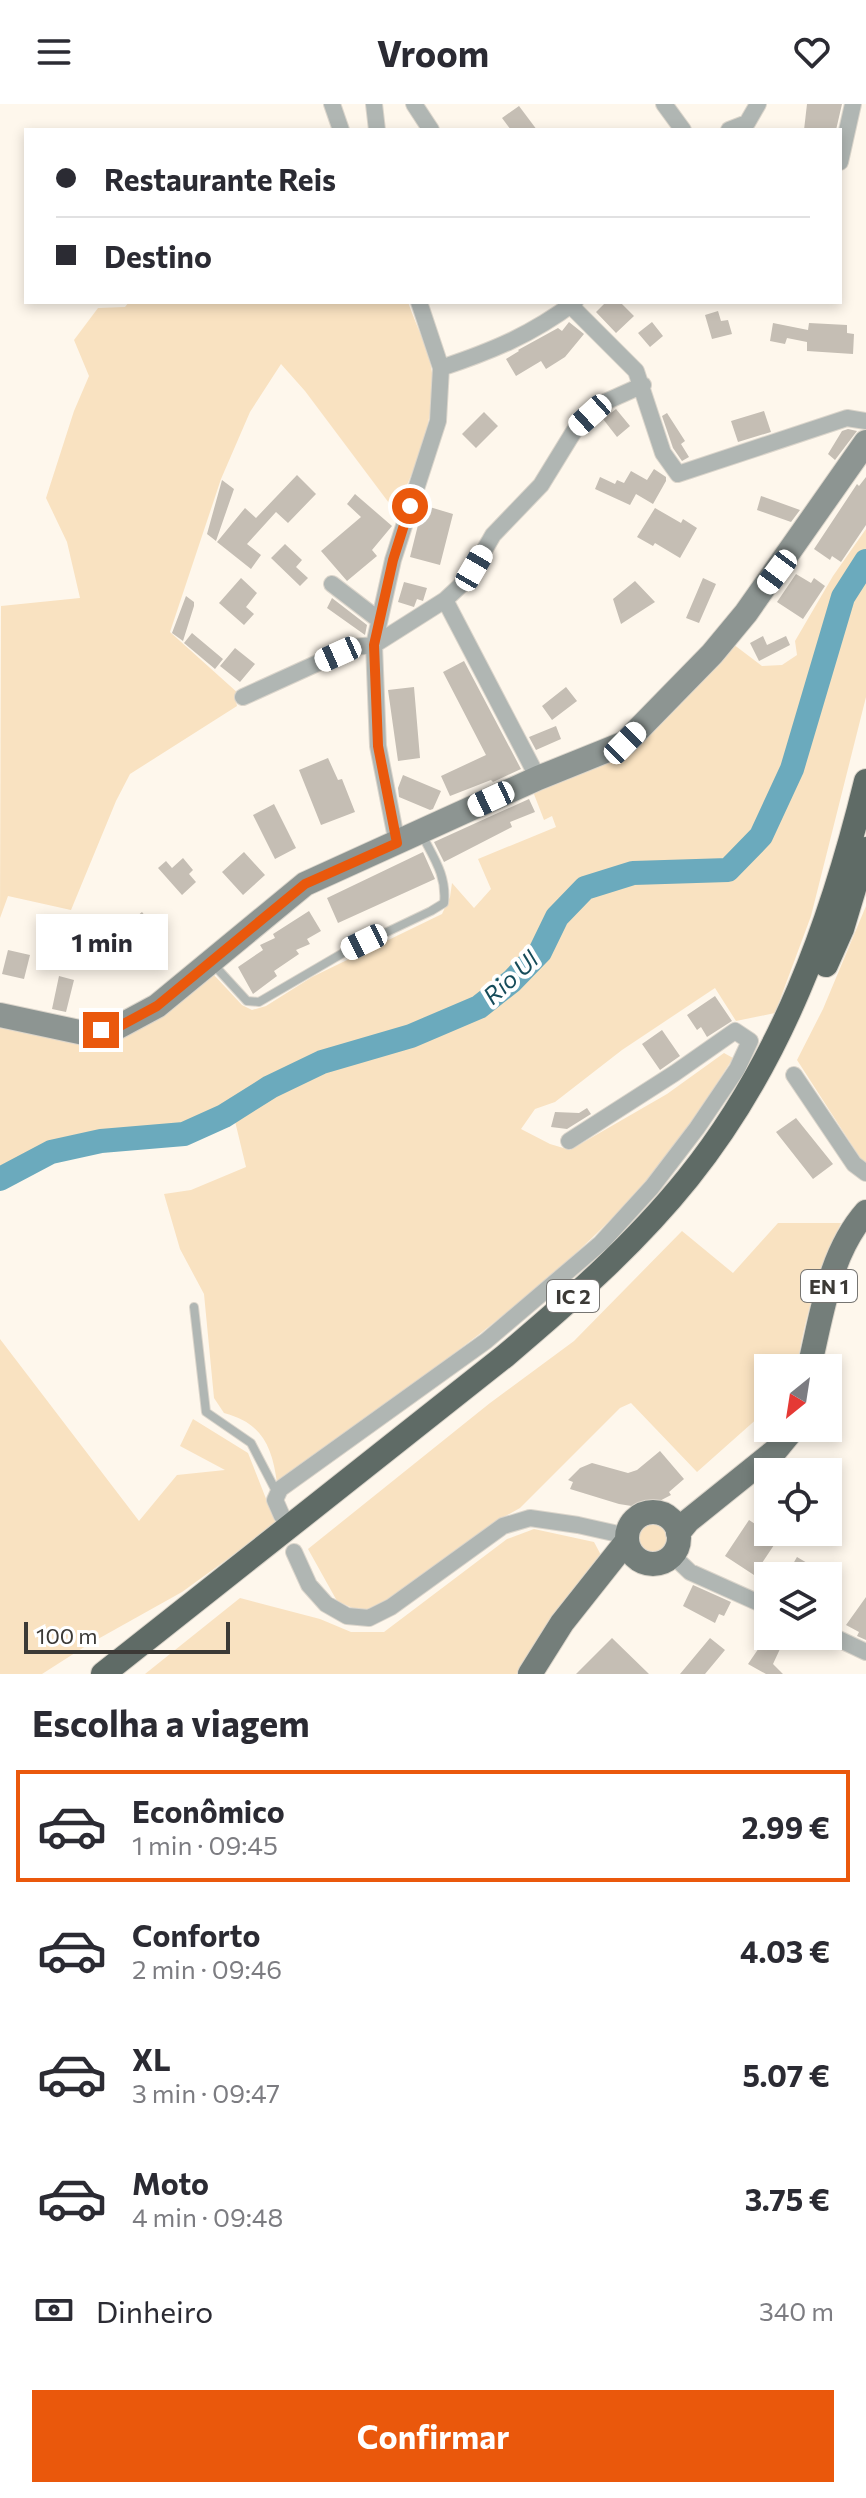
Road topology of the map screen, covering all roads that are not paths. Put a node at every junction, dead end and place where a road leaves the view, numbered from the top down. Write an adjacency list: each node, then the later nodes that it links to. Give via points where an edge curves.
1 (332, 104): 8 (street)
2 (374, 104): 9 (street)
3 (414, 104): 10 (street)
4 (664, 104): 11 (street)
5 (758, 104): 7 (street)
6 (853, 104): 12 (street)
7 (752, 127)
8 (340, 128)
9 (377, 128)
10 (430, 128)
11 (682, 128)
12 (842, 153)
13 (420, 304): 16 (street)
14 (569, 304): 16 (street, via 497,349)
15 (572, 304): 17 (street)
16 (441, 368): 22 (street, via 438,421)
17 (643, 385): 18 (street, via 663,453 678,474 847,418); 21 (street, via 605,402 576,428 541,485 493,535 474,568)
18 (866, 421)
19 (866, 442): 25 (street, via 777,572 712,654 625,743)
20 (332, 584): 22 (street)
21 (445, 600): 23 (street); 25 (street)
22 (379, 620): 23 (street)
23 (374, 645): 24 (street, via 353,647); 28 (street, via 378,746)
24 (243, 697)
25 (538, 778): 27 (street)
26 (866, 781): 52 (highway, IC 2, via 838,886 783,1030 707,1153 663,1207 515,1347)
27 (420, 832): 28 (street); 30 (lane, via 440,867 444,903 259,1002 247,1001)
28 (397, 843): 30 (street, via 305,884)
29 (866, 849): 53 (highway, IC 2, via 842,929 792,1032 708,1169 650,1239 566,1322)
30 (211, 961): 31 (street, via 157,1006 118,1027 84,1033)
31 (0, 1015)
32 (794, 1075): 34 (street, via 854,1164)
33 (569, 1141): 42 (street, via 735,1031 750,1041 697,1128 601,1243 486,1341)
34 (866, 1173)
35 (866, 1212): 38 (main road, EN 1, via 844,1245 829,1284)
36 (866, 1236): 39 (main road, EN 1, via 849,1268)
37 (194, 1307): 42 (lane, via 206,1412 251,1443)
38 (812, 1354)
39 (827, 1354)
40 (760, 1442): 43 (main road, via 678,1508)
41 (782, 1442): 46 (main road, via 688,1521)
42 (277, 1494): 44 (street)
43 (660, 1513): 45 (main road, via 638,1517); 46 (main road, via 673,1522)
44 (282, 1516)
45 (627, 1538): 47 (street, via 530,1518 503,1526 369,1618 347,1616 326,1604 309,1585); 48 (main road, via 630,1551); 54 (main road)
46 (675, 1544): 48 (main road, via 658,1563); 49 (street, via 690,1572)
47 (294, 1552)
48 (642, 1562): 55 (main road, via 619,1578 574,1630)
49 (754, 1601)
50 (842, 1641): 51 (street)
51 (866, 1652)
52 (103, 1674)
53 (118, 1674)
54 (530, 1674)
55 (547, 1674)

